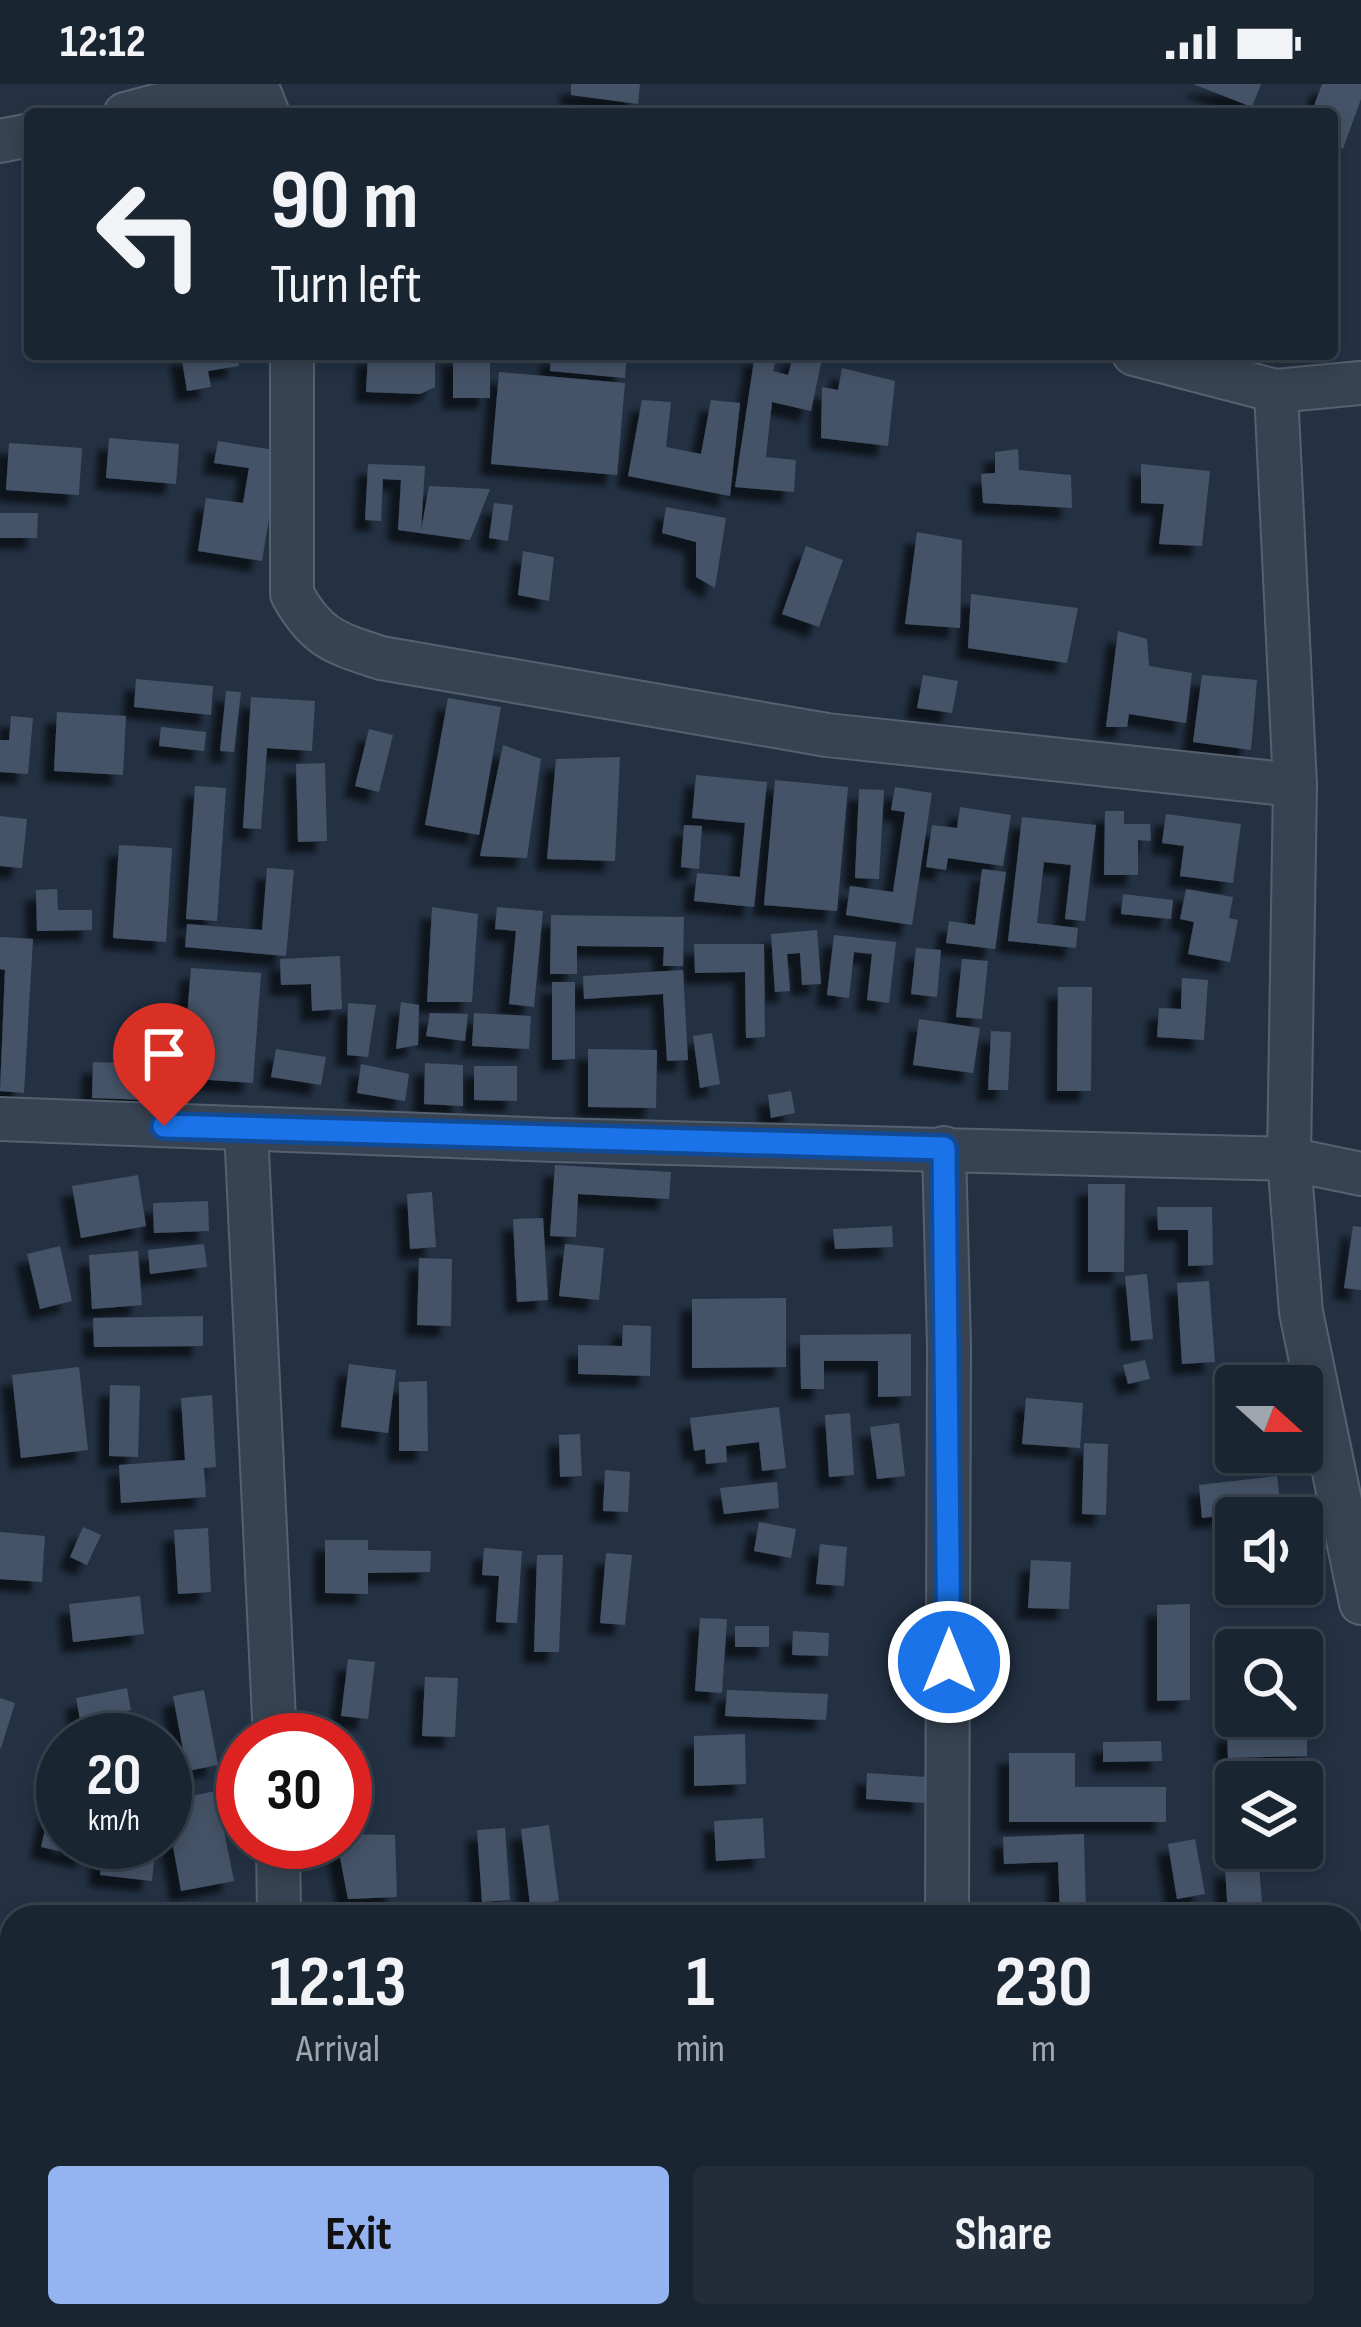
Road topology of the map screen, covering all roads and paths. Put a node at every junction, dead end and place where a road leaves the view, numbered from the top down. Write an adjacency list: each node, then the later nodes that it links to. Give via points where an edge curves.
1 (238, 84): 2 (street)
2 (182, 93): 3 (street)
3 (141, 108)
4 (292, 360): 8 (street, via 292,594 307,622 338,644 827,735)
5 (1157, 360): 7 (street)
6 (1361, 383): 7 (street)
7 (1276, 392): 8 (street)
8 (1295, 785): 12 (street)
9 (0, 1119): 10 (street)
10 (246, 1130): 11 (street); 15 (street)
11 (944, 1148): 12 (street); 18 (street)
12 (1289, 1159): 13 (street); 14 (street, via 1301,1312)
13 (1361, 1174)
14 (1361, 1603)
15 (274, 1713)
16 (278, 1869): 17 (street)
17 (279, 1905)
18 (947, 1905)

